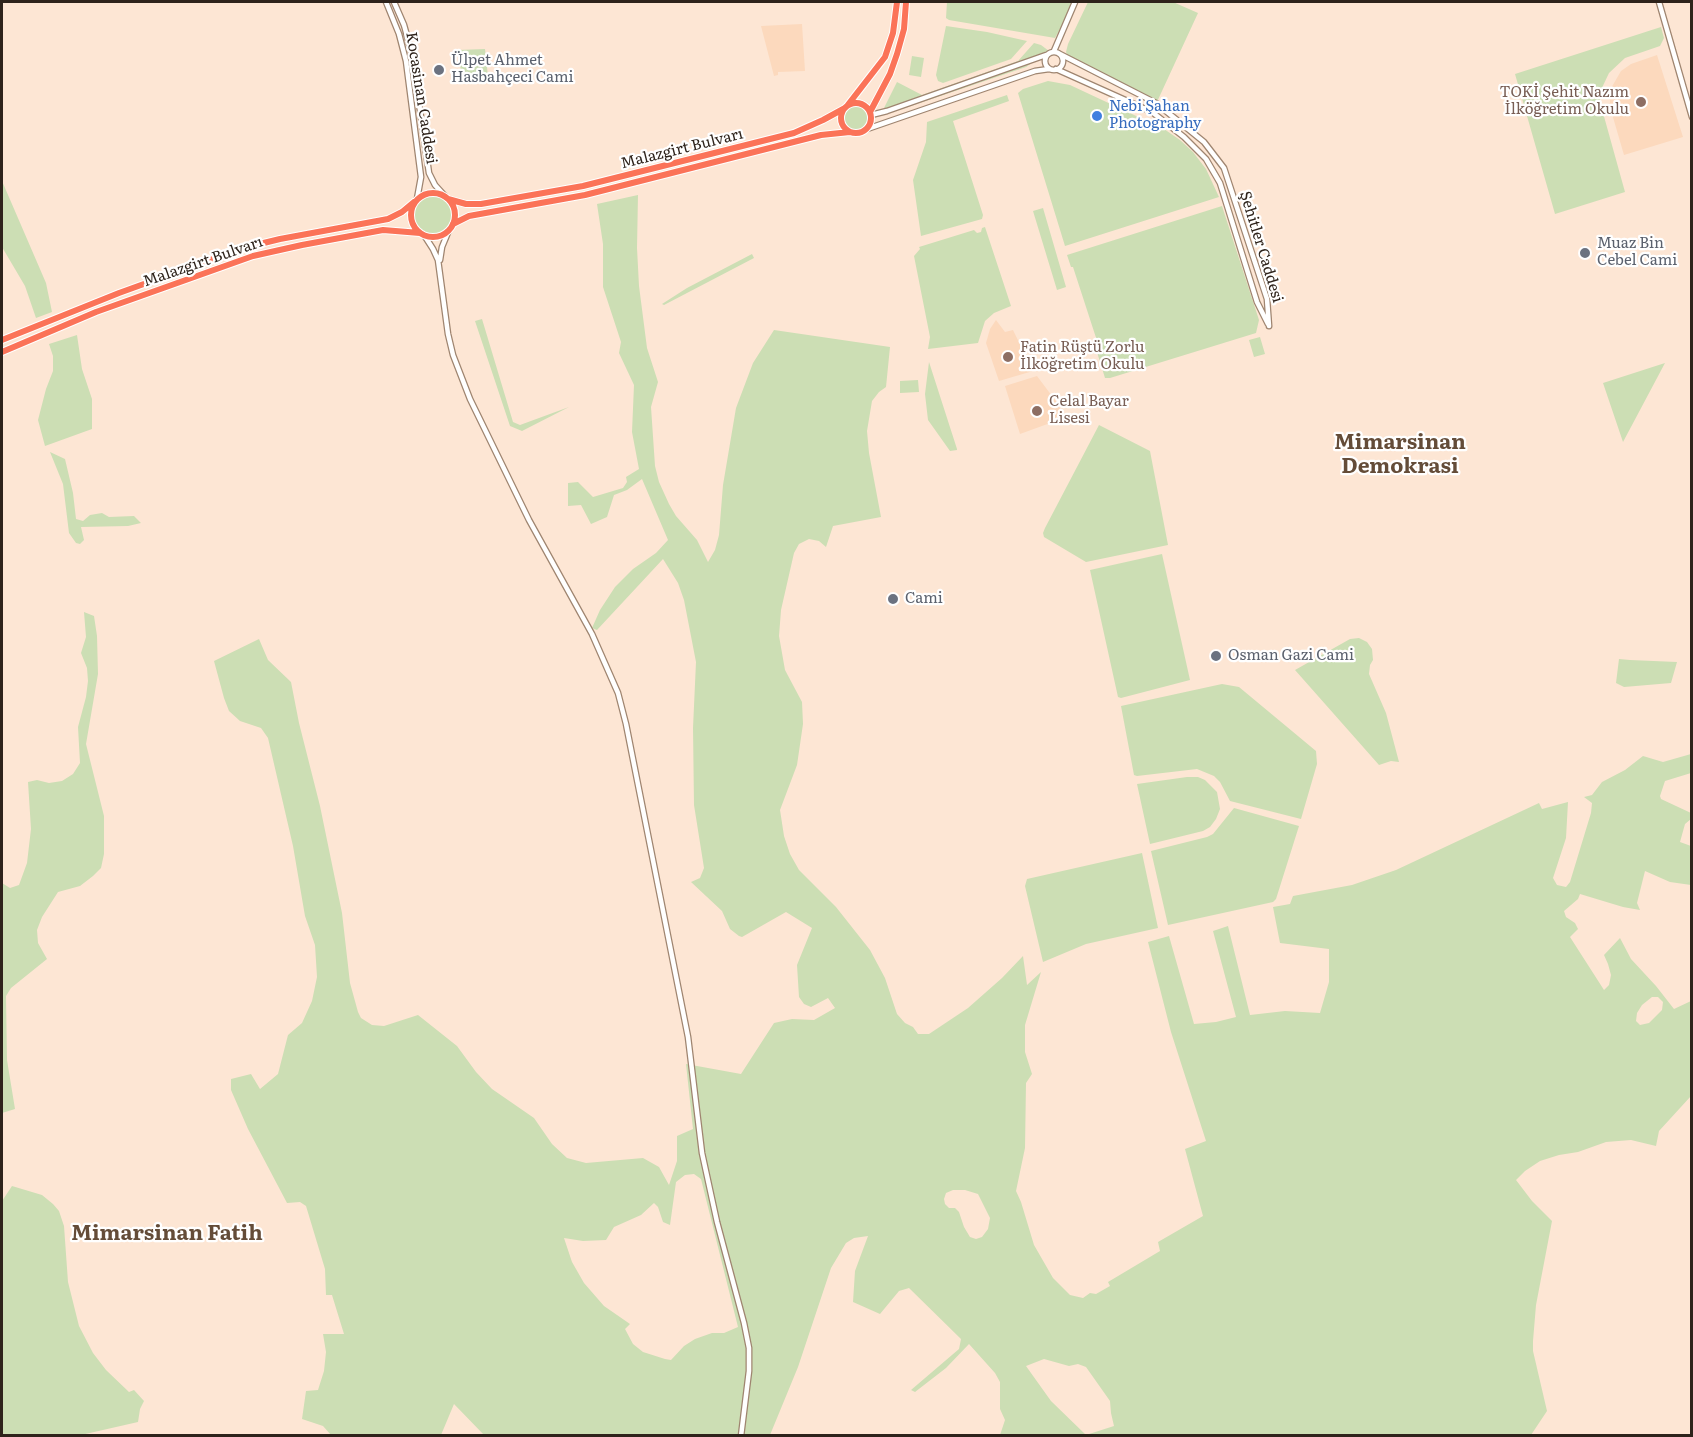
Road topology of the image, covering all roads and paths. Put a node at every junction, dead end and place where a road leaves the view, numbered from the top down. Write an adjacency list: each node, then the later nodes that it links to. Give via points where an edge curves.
1 (386, 2): 17 (street, Kocasinan Caddesi, via 406,61 421,177)
2 (394, 2): 16 (street, Kocasinan Caddesi, via 412,54 429,173)
3 (897, 2): 11 (highway, via 895,26 885,57)
4 (906, 2): 12 (highway, via 897,54)
5 (1075, 2): 7 (street)
6 (1659, 2): 13 (street)
7 (1056, 52): 8 (street); 10 (street, via 1062,63); 10 (street, Şehitler Caddesi, via 1156,103 1204,142 1224,168 1267,299 1269,326 1257,302 1220,183 1206,159 1152,112)
8 (1046, 55): 9 (street); 12 (street, via 898,107)
9 (1049, 69): 10 (street); 14 (street)
10 (1056, 69)
11 (846, 107): 12 (highway, via 861,104); 15 (highway, via 841,122); 16 (highway, Malazgirt Bulvarı, via 794,133 583,186 481,204)
12 (870, 113): 14 (highway)
13 (1692, 117)
14 (867, 129): 15 (highway)
15 (850, 132): 18 (highway, Malazgirt Bulvarı, via 821,135 585,195 469,216)
16 (447, 198): 17 (highway, via 430,193); 18 (highway, via 454,209)
17 (415, 201): 20 (highway, via 411,221); 22 (highway, Malazgirt Bulvarı, via 388,219 243,248)
18 (453, 224): 19 (highway)
19 (449, 230): 20 (highway, via 435,237); 21 (street)
20 (422, 234): 21 (street); 23 (highway, Malazgirt Bulvarı, via 383,230 252,256 96,312)
21 (440, 266): 24 (street, via 448,334 470,399 529,520 592,634 618,693 626,723 688,1037 702,1153 749,1348)
22 (2, 340)
23 (2, 352)
24 (741, 1436)

